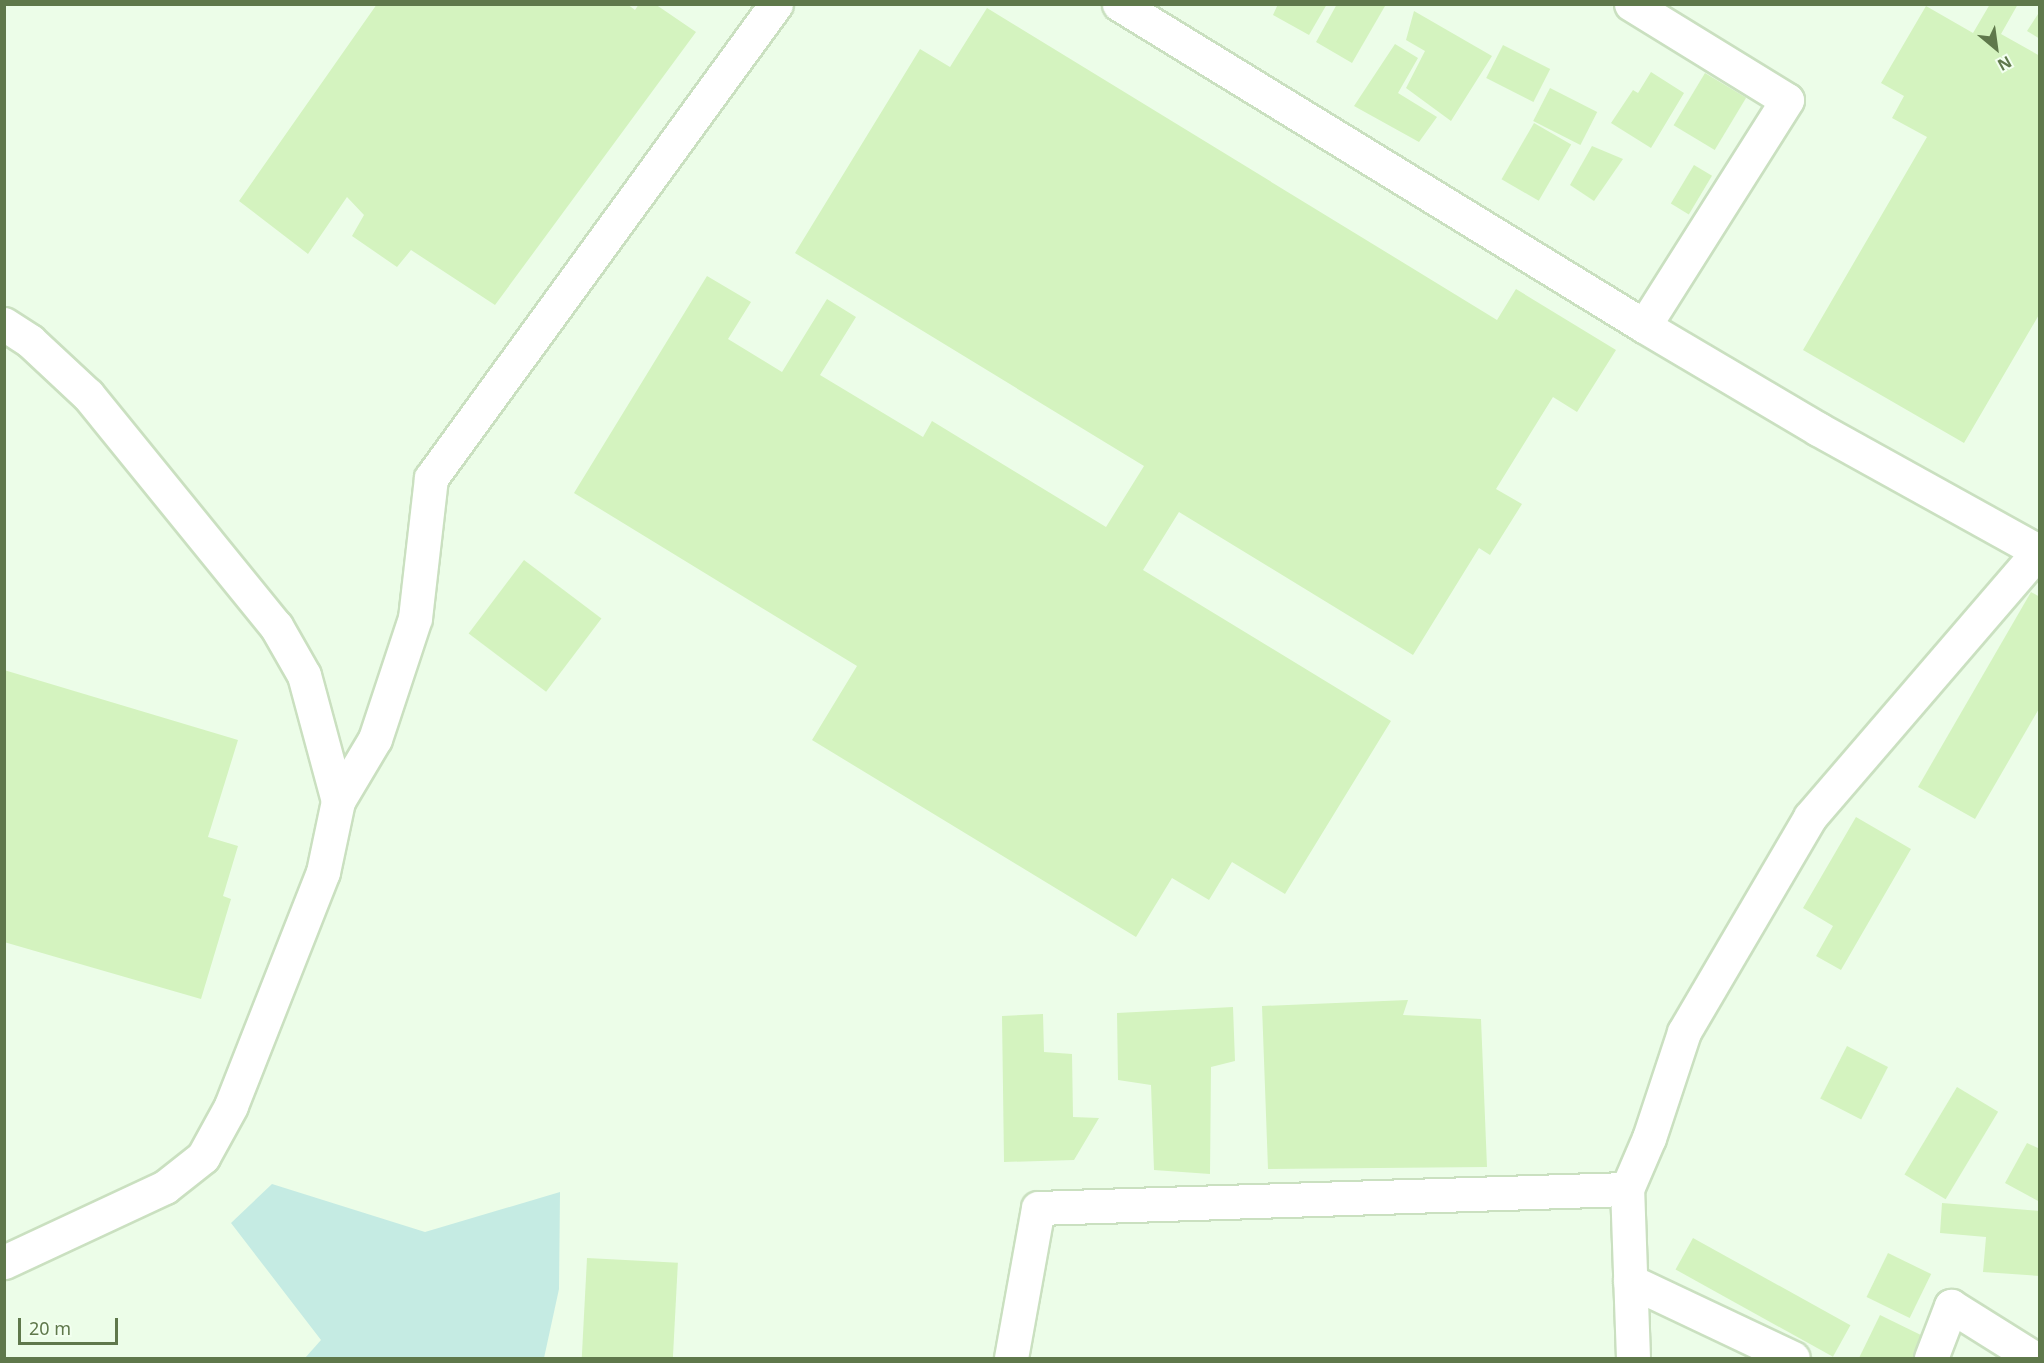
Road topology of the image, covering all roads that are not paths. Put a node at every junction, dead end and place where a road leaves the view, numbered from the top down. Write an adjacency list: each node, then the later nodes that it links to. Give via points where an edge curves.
1 (776, 4): 7 (street, via 431,478 416,618 375,739)
2 (1119, 4): 5 (street)
3 (1631, 4): 5 (street, via 1787,100)
4 (4, 324): 7 (street, via 30,341 88,395 276,626 304,675)
5 (1644, 326): 6 (street)
6 (2039, 552): 8 (street, via 1810,817 1684,1032 1649,1138)
7 (338, 801): 9 (street, via 323,872 231,1106 203,1157 165,1186)
8 (1627, 1189): 10 (street); 11 (street, via 1038,1209)
9 (4, 1262)
10 (1630, 1281): 12 (street); 13 (street)
11 (1011, 1359)
12 (1633, 1359)
13 (1794, 1359)
14 (1931, 1359): 15 (street, via 1950,1306)
15 (2034, 1359)

